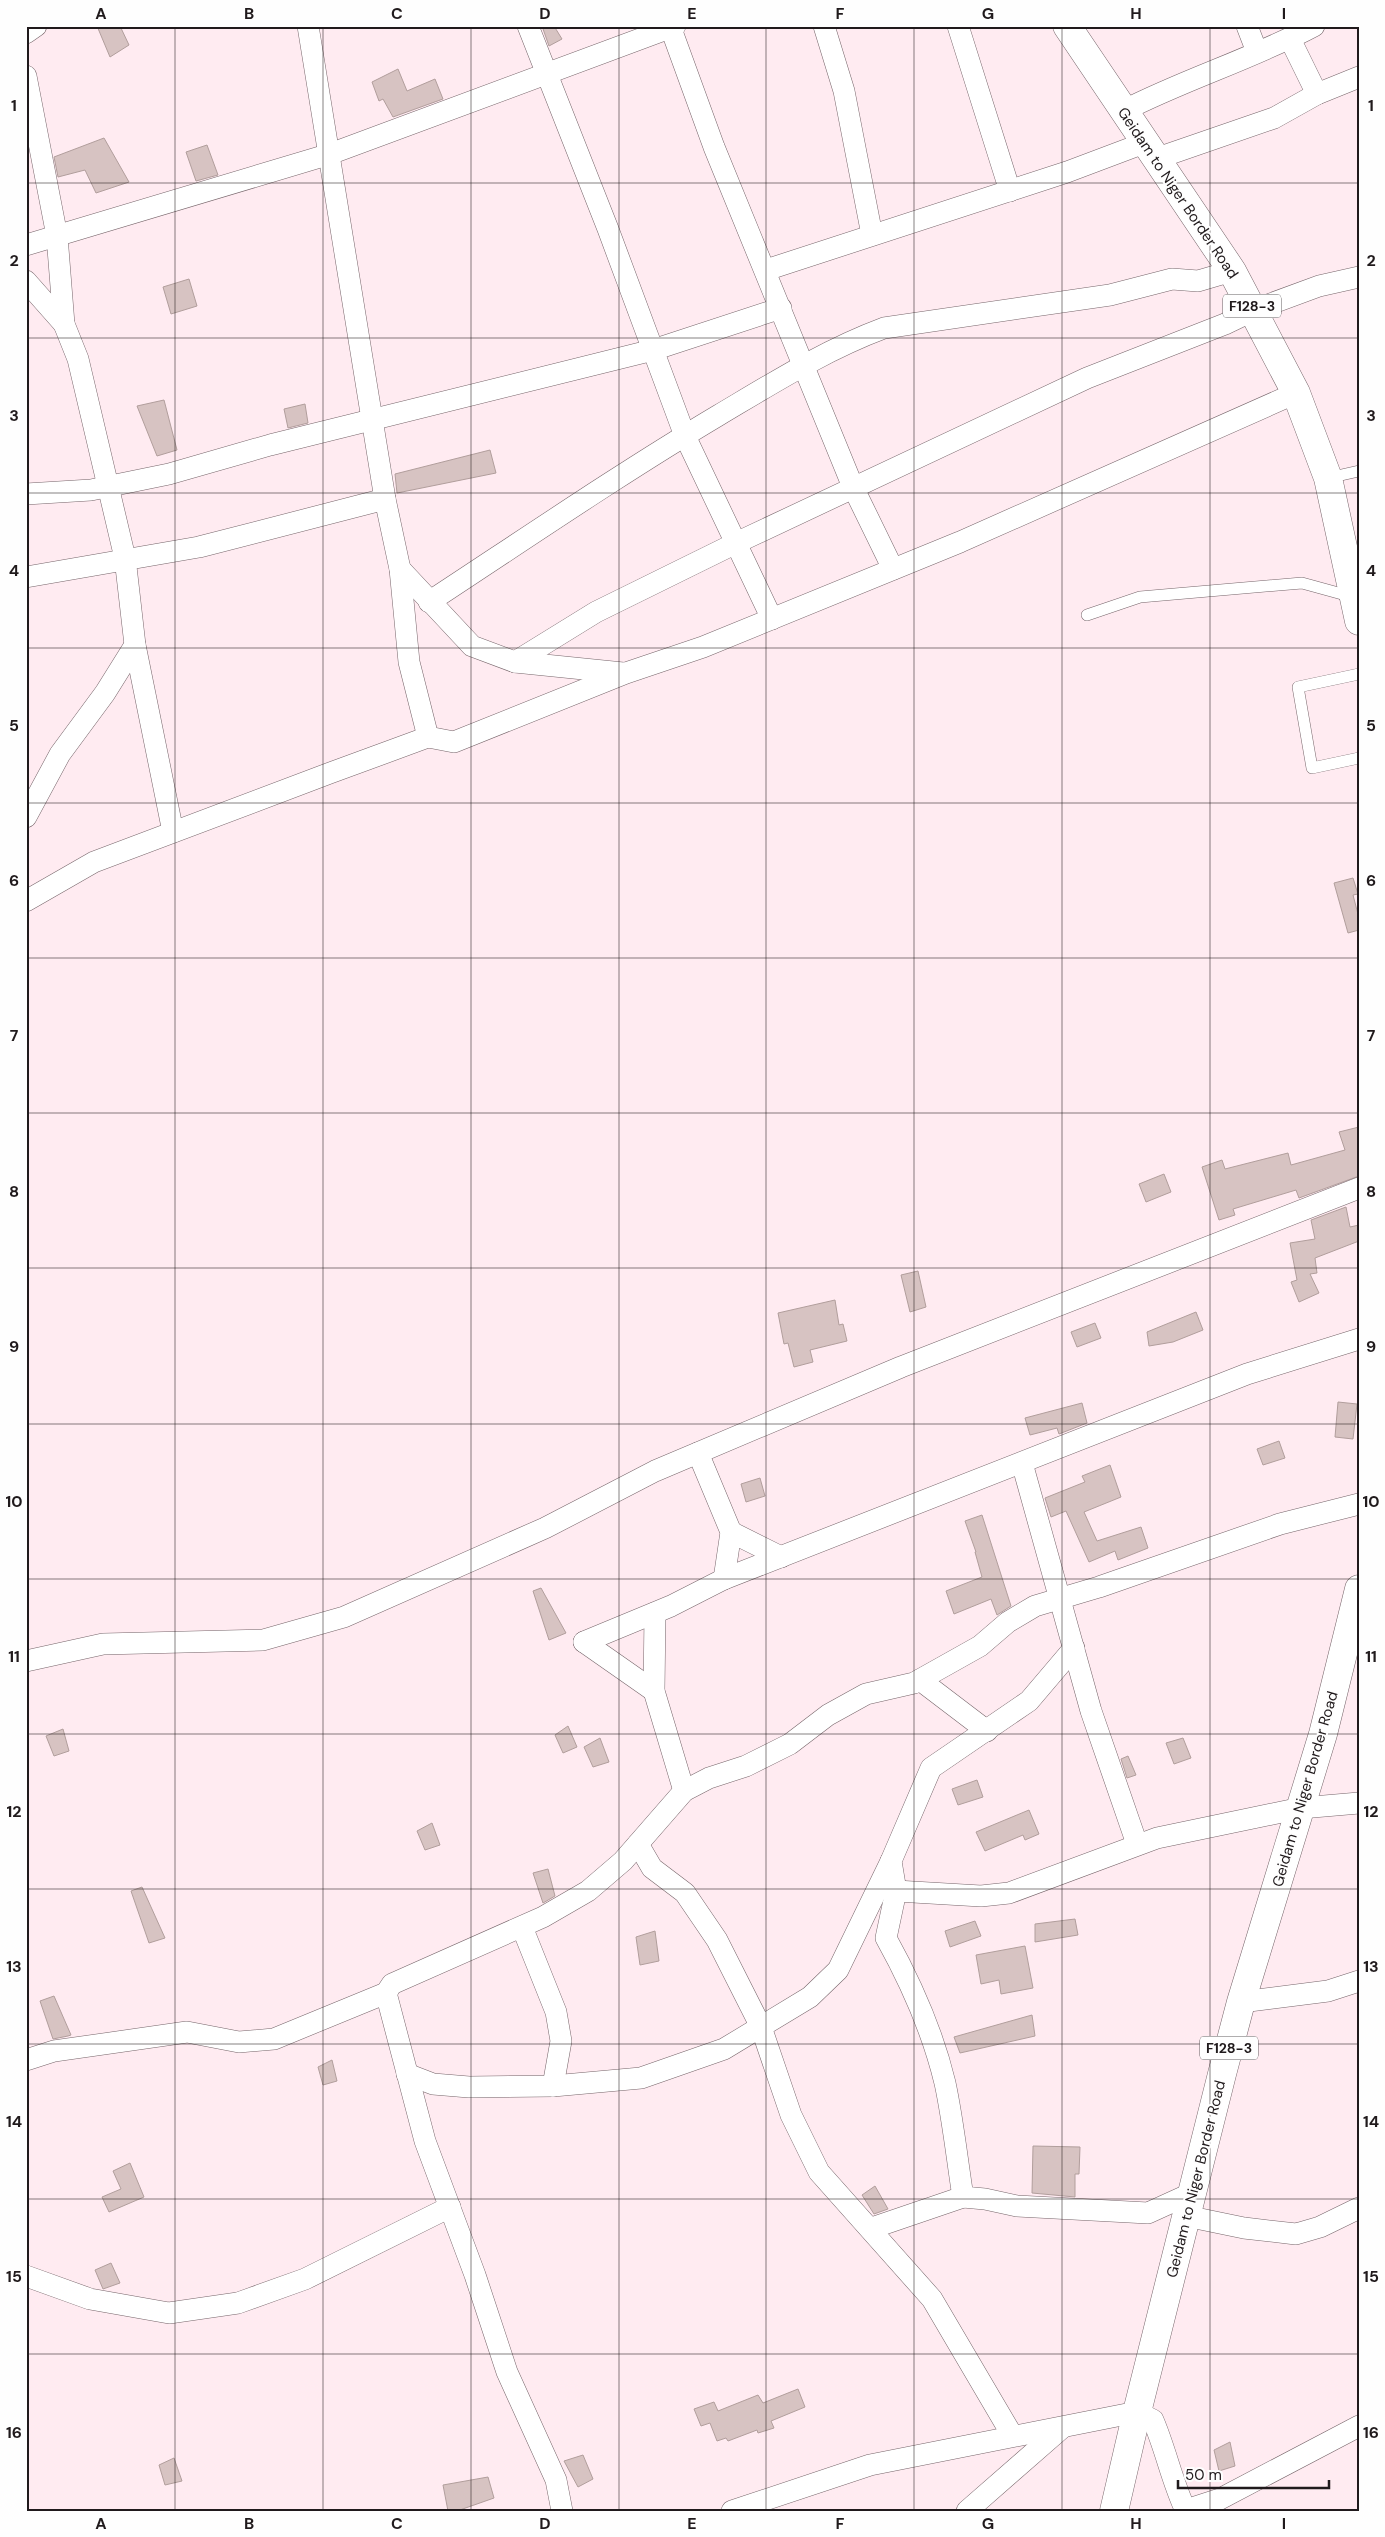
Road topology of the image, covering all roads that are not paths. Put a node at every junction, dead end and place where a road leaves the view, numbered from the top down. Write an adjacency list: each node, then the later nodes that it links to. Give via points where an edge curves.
1 (36, 26): 10 (street)
2 (308, 26): 20 (street)
3 (528, 26): 13 (street)
4 (824, 26): 22 (street, via 844,91)
5 (958, 26): 21 (street)
6 (1067, 26): 17 (main road, Geidam to Niger Border Road / F128-3)
7 (1247, 26): 12 (street)
8 (1314, 26): 11 (street)
9 (672, 27): 13 (street); 25 (street, via 714,147)
10 (26, 33)
11 (1290, 39): 12 (street); 16 (street)
12 (1257, 52): 17 (street, via 1164,90)
13 (547, 75): 20 (street); 32 (street)
14 (1359, 77): 16 (street)
15 (28, 89): 19 (street)
16 (1317, 94): 18 (street, via 1274,118)
17 (1124, 111): 18 (main road, Geidam to Niger Border Road / F128-3)
18 (1149, 151): 21 (street); 26 (main road, Geidam to Niger Border Road / F128-3)
19 (34, 154): 23 (street)
20 (330, 154): 23 (street); 35 (street)
21 (1010, 191): 22 (street)
22 (872, 234): 25 (street)
23 (57, 236): 24 (street); 31 (street)
24 (26, 245)
25 (766, 270): 29 (street)
26 (1232, 271): 30 (main road, Geidam to Niger Border Road / F128-3); 33 (street, via 1198,281 1172,279 1110,295 884,328)
27 (1359, 277): 30 (street, via 1319,286)
28 (26, 281): 31 (street)
29 (781, 308): 32 (street); 33 (street)
30 (1254, 310): 34 (main road, Geidam to Niger Border Road / F128-3); 40 (street, via 1087,378)
31 (64, 324): 39 (street, via 78,359)
32 (653, 350): 35 (street); 36 (street)
33 (804, 364): 36 (street); 40 (street)
34 (1296, 393): 38 (main road, Geidam to Niger Border Road / F128-3); 46 (street)
35 (374, 419): 39 (street, via 169,474); 42 (street)
36 (685, 436): 43 (street); 48 (street)
37 (1359, 471): 38 (lane)
38 (1328, 478): 49 (main road, Geidam to Niger Border Road / F128-3)
39 (110, 486): 41 (street); 44 (street)
40 (853, 487): 43 (street); 46 (street)
41 (26, 494)
42 (385, 499): 44 (street, via 199,547); 45 (street)
43 (736, 543): 51 (street); 53 (street, via 596,612)
44 (125, 558): 47 (street); 52 (street)
45 (400, 569): 48 (street); 56 (street, via 409,662)
46 (893, 569): 51 (street)
47 (26, 577)
48 (429, 602): 53 (street, via 472,646)
49 (1357, 609): 50 (lane, via 1302,583 1140,597)
50 (1087, 615)
51 (772, 619): 54 (street, via 704,647)
52 (135, 645): 58 (street, via 60,754); 59 (street)
53 (515, 662): 54 (street)
54 (626, 673): 56 (street, via 454,742)
55 (1359, 674): 57 (lane, via 1298,687 1312,768)
56 (428, 737): 59 (street)
57 (1359, 758)
58 (26, 817)
59 (172, 832): 60 (street, via 94,862)
60 (26, 900)
61 (1359, 1188): 63 (street, via 901,1367)
62 (1359, 1339): 64 (street, via 1247,1374)
63 (698, 1453): 66 (street); 73 (street, via 505,1546 344,1617 263,1640 103,1644)
64 (1022, 1462): 67 (street); 70 (street)
65 (1359, 1504): 70 (street, via 1280,1524)
66 (731, 1532): 67 (street); 68 (street)
67 (781, 1557): 68 (street)
68 (724, 1579): 71 (street)
69 (1359, 1589): 79 (main road, Geidam to Niger Border Road / F128-3)
70 (1059, 1598): 72 (street); 74 (street, via 1035,1606 1008,1622 980,1646)
71 (655, 1613): 75 (street); 75 (street, via 584,1642)
72 (1074, 1648): 76 (street, via 1029,1701); 81 (street, via 1091,1711)
73 (26, 1661)
74 (920, 1680): 76 (street); 77 (street, via 866,1694 828,1716 790,1744)
75 (654, 1691): 77 (street)
76 (987, 1730): 82 (street, via 931,1768)
77 (684, 1791): 80 (street)
78 (1359, 1803): 79 (street)
79 (1301, 1808): 81 (street); 87 (main road, Geidam to Niger Border Road / F128-3)
80 (638, 1844): 84 (street, via 623,1862 588,1891); 88 (street, via 652,1868 685,1893 717,1940)
81 (1137, 1844): 83 (street, via 1009,1893 981,1896)
82 (891, 1861): 83 (street); 88 (street, via 838,1970 810,1997)
83 (896, 1891): 92 (street, via 886,1938 906,1975 945,2083)
84 (522, 1927): 86 (street, via 392,1984); 91 (street, via 556,2012 561,2041)
85 (1359, 1981): 87 (street, via 1328,1991)
86 (386, 1993): 89 (street, via 274,2039 239,2042 186,2032 54,2051); 90 (street)
87 (1242, 2002): 93 (main road, Geidam to Niger Border Road / F128-3)
88 (761, 2027): 91 (street, via 724,2049 641,2078); 96 (street, via 791,2115 819,2172)
89 (26, 2060)
90 (407, 2074): 91 (street, via 433,2084 508,2088); 94 (street, via 425,2140)
91 (553, 2086)
92 (963, 2197): 93 (street, via 1017,2206 1148,2213); 96 (street)
93 (1189, 2204): 95 (street, via 1244,2228 1296,2234 1320,2227); 98 (main road, Geidam to Niger Border Road / F128-3)
94 (450, 2207): 97 (street, via 305,2279 238,2302 169,2313 90,2299); 102 (street, via 507,2372 556,2480)
95 (1359, 2208)
96 (872, 2228): 101 (street, via 932,2299)
97 (26, 2276)
98 (1137, 2412): 100 (street); 105 (main road, Geidam to Niger Border Road / F128-3); 106 (street, via 1153,2420)
99 (1359, 2426): 106 (street, via 1220,2499)
100 (1063, 2427): 101 (street); 104 (street)
101 (1012, 2436): 103 (street, via 870,2465)
102 (562, 2511)
103 (732, 2511)
104 (967, 2511)
105 (1114, 2511)
106 (1186, 2511)

